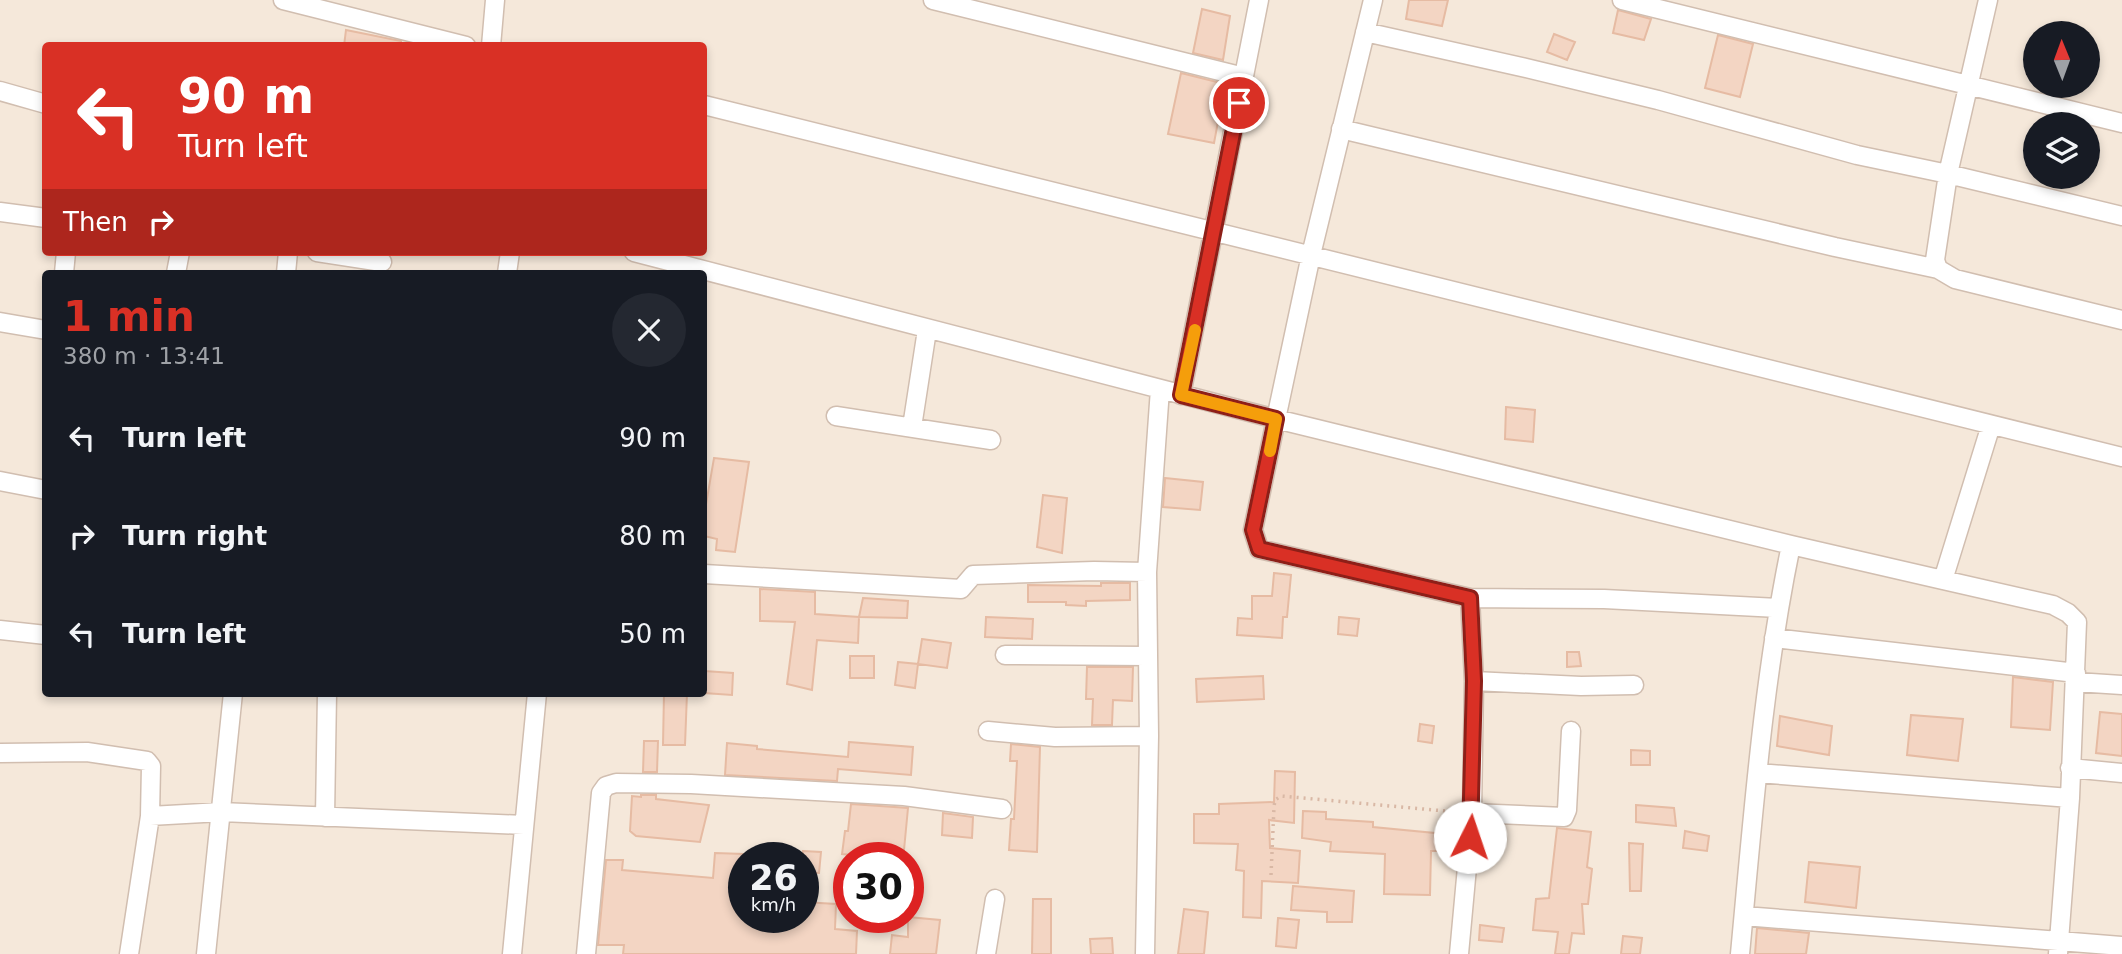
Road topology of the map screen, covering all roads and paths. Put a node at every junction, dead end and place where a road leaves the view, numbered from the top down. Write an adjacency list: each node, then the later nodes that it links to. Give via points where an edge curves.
1 (283, 0): 9 (street)
2 (495, 0): 10 (street)
3 (933, 0): 11 (street)
4 (1259, 0): 11 (street)
5 (1373, 0): 8 (street)
6 (1622, 0): 12 (street)
7 (1988, 0): 12 (street)
8 (1365, 32): 17 (street); 18 (street)
9 (450, 42)
10 (491, 42)
11 (1244, 77): 22 (street)
12 (1970, 86): 16 (street); 18 (street)
13 (0, 91): 14 (street)
14 (42, 103)
15 (707, 106): 22 (street)
16 (2122, 123)
17 (1341, 129): 23 (street); 28 (street)
18 (1948, 174): 20 (street); 28 (street, via 1935,260)
19 (0, 212): 21 (street)
20 (2122, 216)
21 (42, 217)
22 (1215, 232): 23 (street); 35 (street)
23 (1311, 255): 37 (street); 38 (street)
24 (343, 256): 26 (street)
25 (664, 261): 27 (street)
26 (382, 262)
27 (698, 270)
28 (1938, 270): 30 (street, via 1955,279)
29 (707, 272): 33 (street)
30 (2122, 320)
31 (0, 323): 32 (street)
32 (42, 329)
33 (927, 330): 34 (street); 39 (street)
34 (1160, 390): 35 (street); 45 (street)
35 (1181, 395): 37 (street)
36 (836, 416): 39 (street)
37 (1276, 419): 44 (street); 48 (street, via 1253,530 1259,549)
38 (1991, 425): 41 (street); 47 (street)
39 (912, 428): 40 (street)
40 (991, 440)
41 (2122, 457)
42 (0, 481): 43 (street)
43 (42, 489)
44 (1791, 545): 47 (street); 49 (street)
45 (1147, 572): 46 (street, via 973,575 961,589); 54 (street)
46 (707, 574)
47 (1943, 580): 55 (street, via 2068,612 2077,622)
48 (1470, 598): 49 (street); 56 (street)
49 (1778, 608): 52 (street)
50 (0, 631): 51 (street)
51 (42, 635)
52 (1774, 638): 55 (street); 67 (street)
53 (1005, 655): 54 (street)
54 (1147, 656): 64 (street)
55 (2076, 678): 58 (street); 66 (street)
56 (1474, 681): 57 (street); 72 (street)
57 (1634, 685)
58 (2122, 685)
59 (233, 697): 71 (street)
60 (327, 697): 74 (street)
61 (537, 697): 75 (street)
62 (988, 731): 64 (street, via 1055,737)
63 (1571, 731): 72 (street, via 1564,817)
64 (1149, 736): 86 (street)
65 (0, 753): 73 (street, via 87,752 147,761 151,766)
66 (2070, 768): 68 (street); 69 (street)
67 (1758, 773): 69 (street); 78 (street)
68 (2122, 773)
69 (2070, 798): 79 (street)
70 (1002, 809): 84 (street, via 904,796 691,784 606,786 601,793)
71 (221, 812): 73 (street); 74 (street); 82 (street)
72 (1472, 813): 76 (path, via 1281,796 1274,807); 87 (street)
73 (150, 817): 81 (street)
74 (325, 817): 75 (street)
75 (524, 825): 83 (street)
76 (1270, 875)
77 (995, 899): 85 (street)
78 (1744, 916): 79 (street); 88 (street)
79 (2058, 947): 80 (street)
80 (2122, 947)
81 (128, 954)
82 (206, 954)
83 (512, 954)
84 (586, 954)
85 (986, 954)
86 (1145, 954)
87 (1459, 954)
88 (1740, 954)

